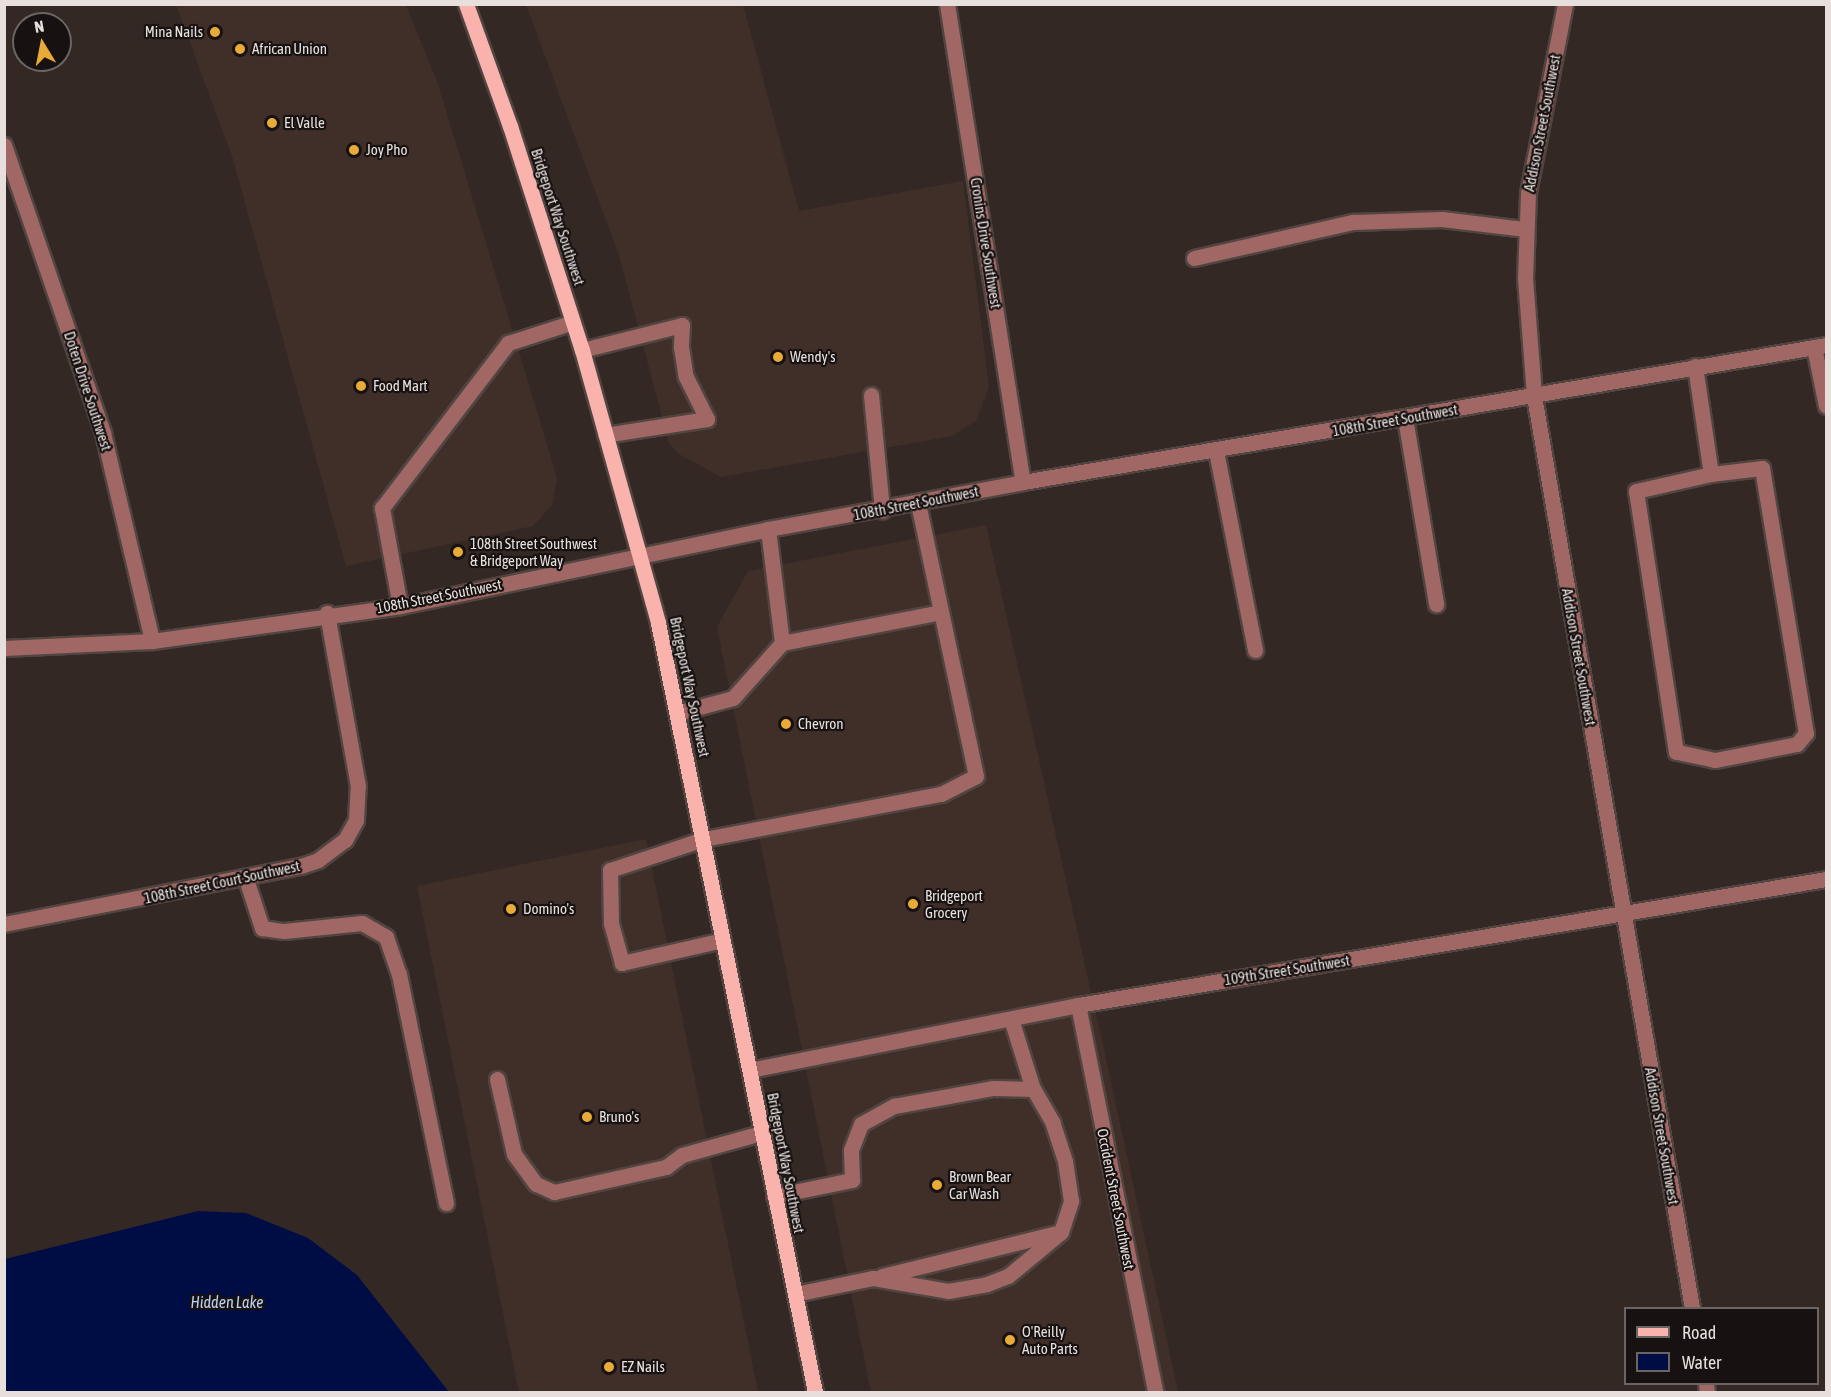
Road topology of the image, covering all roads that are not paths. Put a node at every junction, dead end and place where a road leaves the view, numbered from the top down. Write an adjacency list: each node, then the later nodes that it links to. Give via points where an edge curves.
1 (466, 4): 7 (main road, Bridgeport Way Southwest)
2 (948, 4): 18 (street, Cronins Drive Southwest)
3 (1565, 4): 5 (street, Addison Street Southwest, via 1534,150)
4 (4, 145): 27 (street, Doten Drive Southwest, via 103,432)
5 (1526, 229): 6 (street, via 1442,219 1353,222); 12 (street, Addison Street Southwest, via 1525,278)
6 (1194, 258)
7 (573, 322): 9 (main road, Bridgeport Way Southwest); 24 (street, via 508,343 382,508)
8 (1820, 346): 10 (street, 108th Street Southwest); 13 (street)
9 (582, 350): 15 (main road, Bridgeport Way Southwest); 15 (street, via 682,325 686,376 707,419)
10 (1695, 366): 12 (street, 108th Street Southwest); 17 (street)
11 (871, 395): 20 (street)
12 (1534, 396): 14 (street, 108th Street Southwest); 35 (street, Addison Street Southwest)
13 (1827, 406)
14 (1405, 418): 16 (street, 108th Street Southwest); 23 (street)
15 (605, 435): 22 (main road, Bridgeport Way Southwest)
16 (1216, 451): 18 (street, 108th Street Southwest); 30 (street)
17 (1711, 474): 17 (street, via 1762,468 1806,733 1797,744 1715,760 1676,752 1636,491)
18 (1023, 482): 19 (street, 108th Street Southwest)
19 (918, 503): 20 (street, 108th Street Southwest); 25 (street)
20 (882, 510): 21 (street, 108th Street Southwest)
21 (768, 529): 22 (street, 108th Street Southwest); 28 (street)
22 (639, 556): 24 (street, 108th Street Southwest); 31 (main road, Bridgeport Way Southwest)
23 (1436, 604)
24 (400, 606): 26 (street, 108th Street Southwest)
25 (941, 612): 28 (street); 32 (street, via 976,776 941,794)
26 (327, 613): 27 (street, 108th Street Southwest); 33 (street, 108th Street Court Southwest, via 355,762 356,820 345,840 318,860)
27 (152, 641): 29 (street, 108th Street Southwest)
28 (782, 643): 31 (street, via 733,698)
29 (4, 648)
30 (1255, 650)
31 (677, 713): 32 (main road, Bridgeport Way Southwest)
32 (704, 839): 37 (main road, Bridgeport Way Southwest); 37 (street, via 610,870 611,923 622,963)
33 (246, 879): 36 (street, 108th Street Court Southwest); 45 (street, via 262,928 284,931 362,924 386,937 399,974)
34 (1827, 879): 35 (street, 109th Street Southwest)
35 (1624, 915): 38 (street, 109th Street Southwest); 49 (street, Addison Street Southwest)
36 (4, 924)
37 (723, 940): 40 (main road, Bridgeport Way Southwest)
38 (1078, 1005): 39 (street, 109th Street Southwest); 51 (street, Occident Street Southwest)
39 (1011, 1019): 40 (street, 109th Street Southwest); 42 (street)
40 (750, 1070): 43 (main road, Bridgeport Way Southwest)
41 (498, 1079): 43 (street, via 514,1154 536,1184 554,1192 666,1167 682,1155)
42 (1033, 1089): 44 (street, via 993,1088 894,1106 861,1124 851,1150 852,1180); 46 (street, via 1053,1123 1065,1161 1071,1201)
43 (761, 1133): 44 (main road, Bridgeport Way Southwest)
44 (774, 1196): 48 (main road, Bridgeport Way Southwest)
45 (446, 1203)
46 (1061, 1232): 47 (street); 47 (street, via 1008,1276 987,1284 948,1291)
47 (873, 1278): 48 (street)
48 (795, 1294): 50 (main road, Bridgeport Way Southwest)
49 (1692, 1307)
50 (815, 1392)
51 (1155, 1392)

